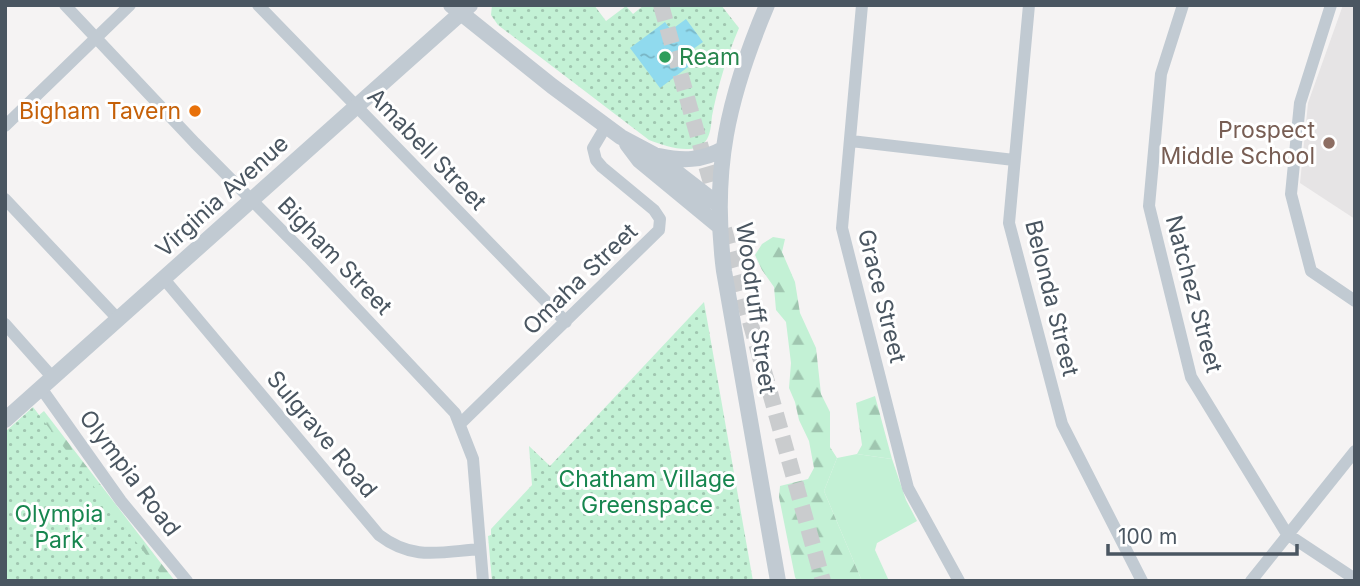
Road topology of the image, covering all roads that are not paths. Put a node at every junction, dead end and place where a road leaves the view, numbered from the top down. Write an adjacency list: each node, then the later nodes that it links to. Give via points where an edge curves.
1 (65, 5): 10 (street, Bigham Street)
2 (130, 5): 10 (street)
3 (258, 5): 11 (street, Amabell Street)
4 (767, 5): 16 (street, Woodruff Street, via 738,77)
5 (863, 5): 15 (street, Grace Street)
6 (1029, 5): 18 (street, Belonda Street)
7 (1183, 5): 32 (street, Natchez Street, via 1161,74 1149,206 1191,377)
8 (1331, 5): 24 (street, via 1300,103 1291,194 1311,271)
9 (460, 8): 11 (street, Virginia Avenue); 12 (street)
10 (97, 38): 13 (street); 20 (street, Bigham Street)
11 (355, 106): 20 (street, Virginia Avenue); 26 (street, Amabell Street)
12 (606, 126): 14 (street); 26 (street, Omaha Street, via 593,148 596,160 654,210 660,225 654,237)
13 (5, 127)
14 (621, 137): 17 (street); 22 (street, via 639,160)
15 (851, 141): 18 (street); 38 (street, Grace Street, via 842,229 908,488)
16 (723, 149): 17 (street, via 682,161); 21 (street, Woodruff Street)
17 (653, 155): 21 (street)
18 (1014, 160): 39 (street, Belonda Street, via 1009,223 1062,424)
19 (5, 199): 25 (street)
20 (251, 199): 23 (street, Virginia Avenue); 30 (street, Bigham Street, via 441,396)
21 (719, 205): 22 (street, Woodruff Street)
22 (719, 226): 37 (street, Woodruff Street)
23 (164, 279): 25 (street, Virginia Avenue); 33 (street, Sulgrave Road, via 379,534 418,553)
24 (1355, 301)
25 (118, 320): 28 (street, Virginia Avenue)
26 (566, 322): 30 (street, Omaha Street)
27 (5, 324): 28 (street, Olympia Road)
28 (47, 383): 29 (street, Virginia Avenue); 35 (street, Olympia Road, via 121,501)
29 (5, 420)
30 (461, 423): 33 (street, Bigham Street, via 473,459)
31 (1355, 451): 32 (street)
32 (1287, 534): 34 (street, Natchez Street); 40 (street)
33 (481, 549): 36 (street, Bigham Street)
34 (1355, 579)
35 (187, 581)
36 (483, 581)
37 (778, 581)
38 (959, 581)
39 (1142, 581)
40 (1251, 581)

